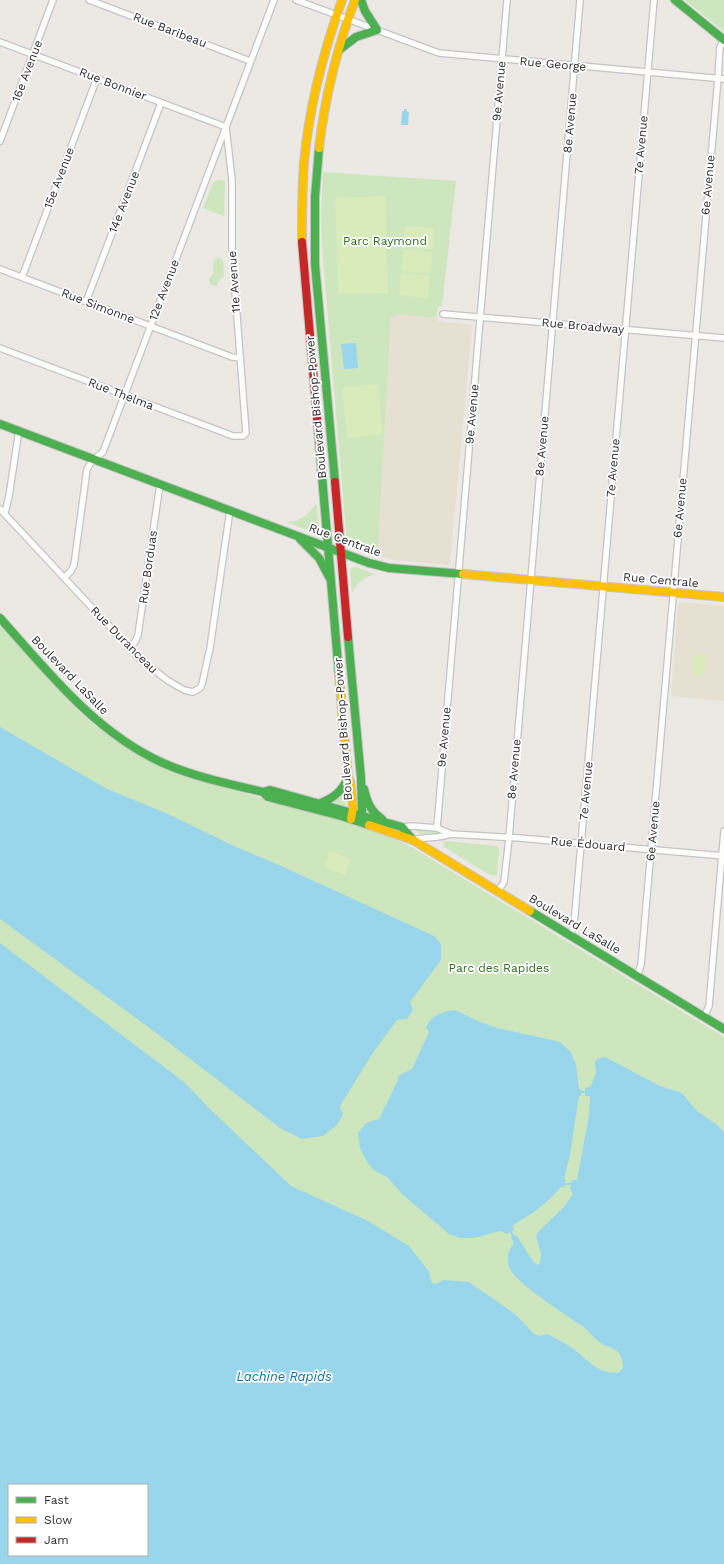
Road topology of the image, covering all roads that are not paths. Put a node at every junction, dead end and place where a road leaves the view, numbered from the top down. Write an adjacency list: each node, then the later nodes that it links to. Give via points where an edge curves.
1 (53, 0): 18 (street, 16e Avenue)
2 (89, 0): 20 (street, Rue Baribeau)
3 (274, 0): 20 (street, 12e Avenue)
4 (296, 0): 12 (street, Rue George)
5 (342, 0): 12 (street, Boulevard Bishop-Power)
6 (355, 0): 13 (street, Boulevard Bishop-Power)
7 (361, 0): 14 (street)
8 (507, 0): 19 (street, 9e Avenue)
9 (580, 0): 21 (street, 8e Avenue)
10 (654, 0): 22 (street, 7e Avenue)
11 (675, 0): 15 (street)
12 (337, 16): 13 (street, Rue George); 50 (street, Boulevard Bishop-Power, via 311,114 302,198 304,275)
13 (348, 19): 14 (street, Rue George); 17 (street, Boulevard Bishop-Power)
14 (377, 30): 17 (street, via 356,37); 19 (street, Rue George, via 439,53)
15 (724, 40): 24 (street, 6e Avenue, via 720,47)
16 (0, 42): 18 (street, Rue Bonnier)
17 (338, 51): 51 (street, Boulevard Bishop-Power, via 321,126 314,214 315,264)
18 (33, 54): 23 (street, Rue Bonnier); 27 (street, 16e Avenue)
19 (502, 60): 21 (street, Rue George); 32 (street, 9e Avenue)
20 (250, 61): 26 (street, 12e Avenue)
21 (574, 66): 22 (street, Rue George); 33 (street, 8e Avenue)
22 (647, 72): 24 (street, Rue George); 35 (street, 7e Avenue)
23 (97, 78): 25 (street, Rue Bonnier); 29 (street, 15e Avenue)
24 (721, 78): 36 (street, 6e Avenue)
25 (161, 103): 26 (street, Rue Bonnier); 30 (street, 14e Avenue)
26 (226, 127): 34 (street, 12e Avenue); 39 (street, 11e Avenue, via 232,180 232,252)
27 (0, 141)
28 (0, 269): 29 (street, Rue Simonne)
29 (22, 277): 30 (street, Rue Simonne)
30 (86, 302): 34 (street, Rue Simonne)
31 (442, 314): 32 (street, Rue Broadway)
32 (480, 317): 33 (street, Rue Broadway); 52 (street, 9e Avenue)
33 (552, 323): 35 (street, Rue Broadway); 54 (street, 8e Avenue)
34 (150, 326): 39 (street, Rue Simonne, via 232,358); 40 (street, 12e Avenue)
35 (625, 329): 36 (street, Rue Broadway); 56 (street, 7e Avenue)
36 (695, 335): 37 (street, Rue Broadway); 57 (street, 6e Avenue)
37 (724, 338)
38 (0, 348): 40 (street, Rue Thelma)
39 (240, 358): 43 (street, 11e Avenue, via 246,426 246,433)
40 (125, 395): 43 (street, Rue Thelma, via 233,436); 44 (street, 12e Avenue, via 103,452)
41 (0, 424): 42 (street, Rue Centrale)
42 (18, 430): 44 (street, Rue Centrale); 48 (street)
43 (243, 436)
44 (94, 459): 45 (street, Rue Centrale); 53 (street, 12e Avenue, via 87,469 73,567)
45 (160, 484): 47 (street, Rue Centrale); 60 (street, Rue Borduas, via 138,635)
46 (0, 509): 48 (street, Rue Duranceau)
47 (230, 510): 49 (street, Rue Centrale); 60 (street, Rue Duranceau, via 210,648 200,688 189,692 176,685)
48 (5, 513): 53 (street, Rue Duranceau)
49 (295, 535): 50 (street, Rue Centrale); 55 (street, via 319,558)
50 (328, 548): 51 (street, Rue Centrale); 55 (street, Boulevard Bishop-Power)
51 (341, 553): 52 (street, Rue Centrale, via 389,568); 62 (street, Boulevard Bishop-Power)
52 (458, 575): 54 (street, Rue Centrale); 68 (street, 9e Avenue)
53 (64, 578): 60 (street, Rue Duranceau)
54 (531, 580): 56 (street, Rue Centrale); 71 (street, 8e Avenue)
55 (332, 586): 61 (street, Boulevard Bishop-Power)
56 (603, 587): 57 (street, Rue Centrale); 73 (street, 7e Avenue)
57 (673, 593): 58 (street, Rue Centrale); 74 (street, 6e Avenue)
58 (724, 597)
59 (0, 618): 63 (street, Boulevard LaSalle, via 80,706 126,742 182,770)
60 (129, 648)
61 (348, 778): 64 (street, via 340,792); 65 (street, Boulevard Bishop-Power)
62 (361, 778): 65 (street, Boulevard Bishop-Power); 66 (street, via 370,808)
63 (263, 792): 64 (street, Boulevard LaSalle, via 270,790); 65 (street, Boulevard LaSalle, via 268,797)
64 (321, 803): 65 (street, Boulevard LaSalle)
65 (356, 818): 66 (street, Boulevard LaSalle); 72 (street, Boulevard LaSalle, via 397,836)
66 (390, 824): 67 (street, Boulevard LaSalle)
67 (402, 827): 68 (street, Rue Édouard); 72 (street, Boulevard LaSalle)
68 (436, 828): 70 (street, Rue Édouard)
69 (724, 831): 75 (street)
70 (451, 834): 71 (street, Rue Édouard); 72 (street, Rue Édouard)
71 (509, 838): 73 (street, Rue Édouard); 76 (street, 8e Avenue, via 504,882)
72 (413, 840): 76 (street, Boulevard LaSalle)
73 (581, 844): 74 (street, Rue Édouard); 77 (street, 7e Avenue, via 574,926)
74 (651, 850): 75 (street, Rue Édouard); 78 (street, 6e Avenue, via 641,965)
75 (723, 856): 79 (street, via 709,1006)
76 (498, 891): 77 (street, Boulevard LaSalle)
77 (570, 935): 78 (street, Boulevard LaSalle)
78 (637, 976): 79 (street, Boulevard LaSalle)
79 (704, 1017): 80 (street, Boulevard LaSalle)
80 (724, 1029)

